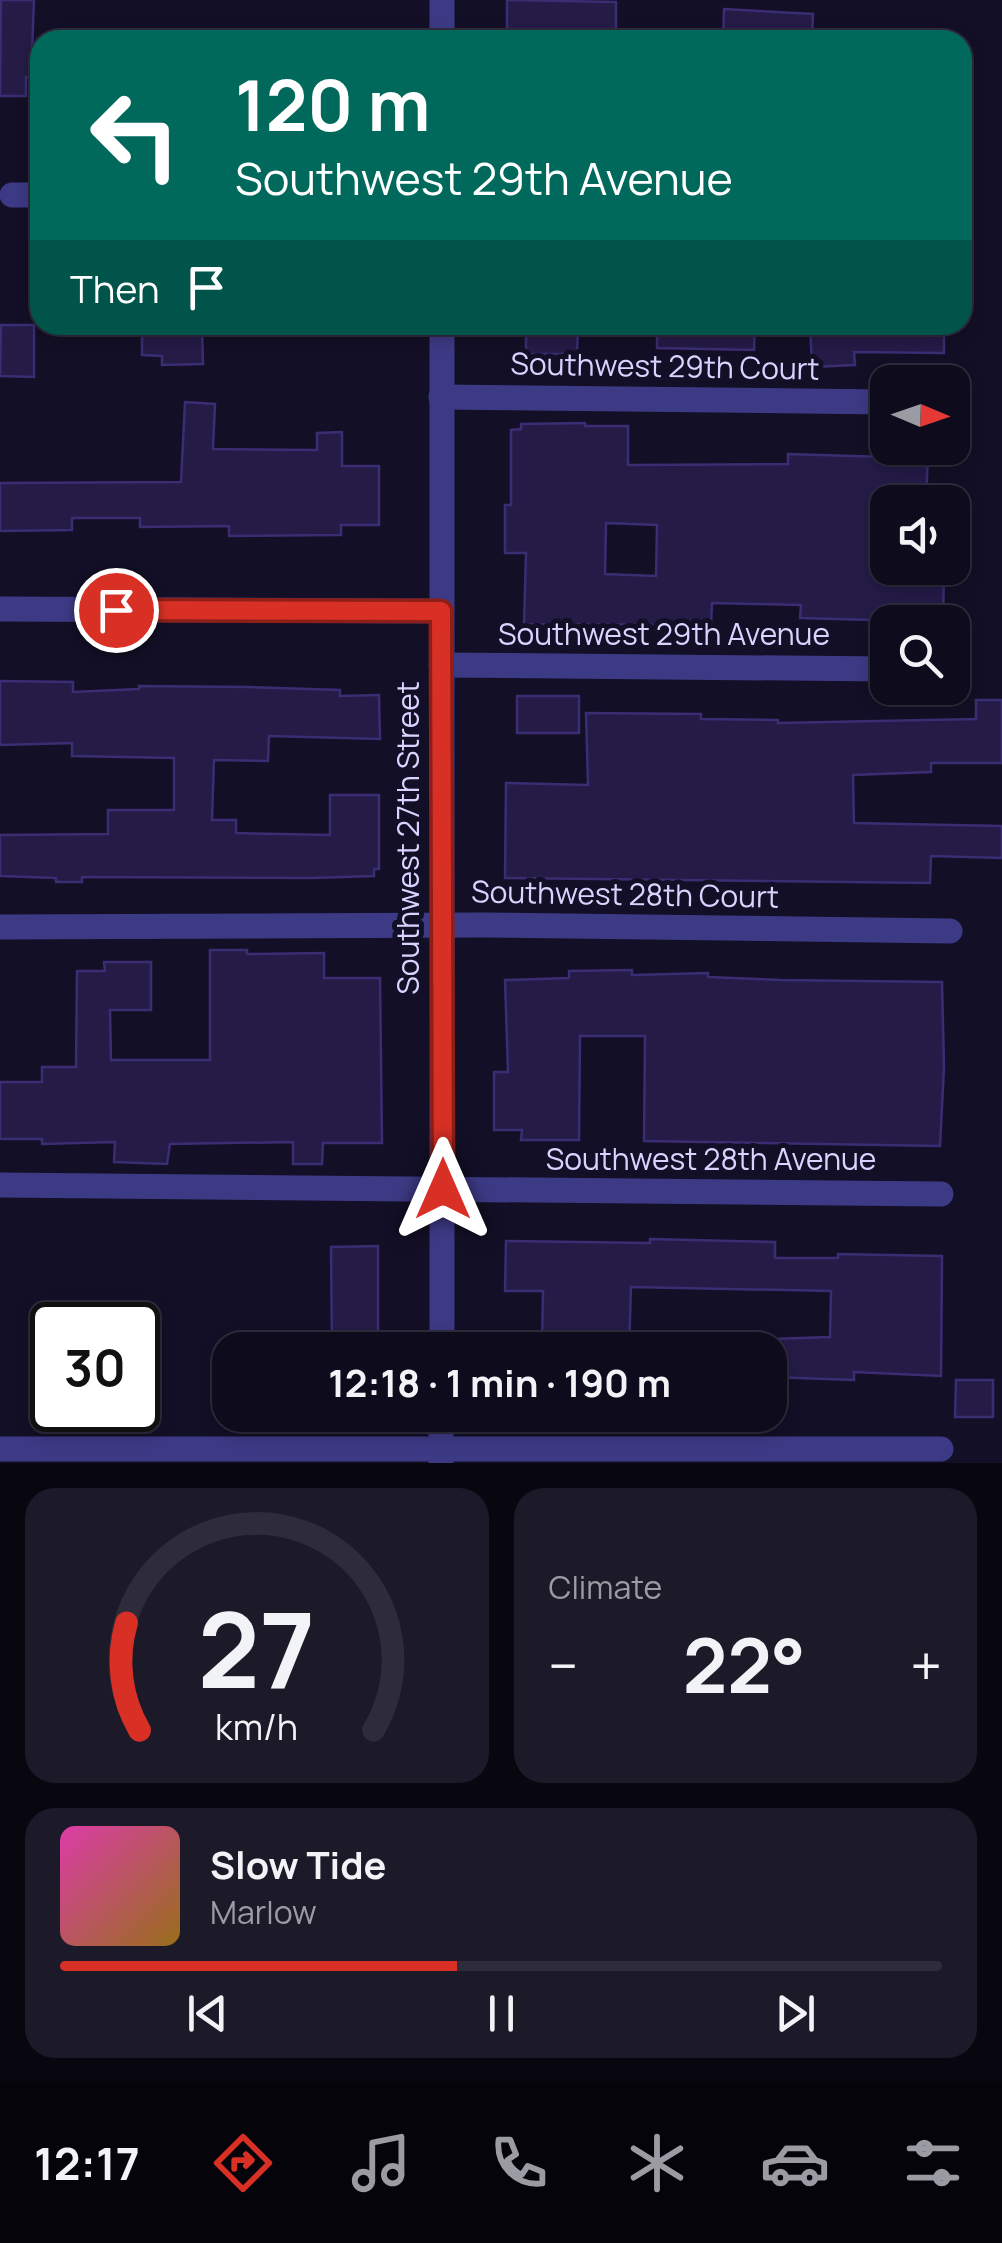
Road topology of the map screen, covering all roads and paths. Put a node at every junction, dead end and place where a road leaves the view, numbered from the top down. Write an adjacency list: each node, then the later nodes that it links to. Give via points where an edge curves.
1 (442, 0): 2 (street)
2 (442, 30)
3 (12, 195): 4 (street)
4 (30, 195)
5 (442, 335): 6 (street, Southwest 27th Street)
6 (441, 397): 7 (street, Southwest 29th Court); 9 (street, Southwest 27th Street)
7 (870, 402)
8 (0, 609): 9 (street)
9 (441, 611): 10 (street, Southwest 27th Street)
10 (440, 665): 11 (street, Southwest 29th Avenue); 13 (street, Southwest 27th Street)
11 (870, 669)
12 (0, 926): 13 (street, Southwest 28th Court)
13 (442, 926): 14 (street, Southwest 28th Court); 16 (street, Southwest 27th Street)
14 (950, 931)
15 (0, 1185): 16 (street, Southwest 28th Avenue)
16 (443, 1189): 17 (street, Southwest 28th Avenue); 18 (street, Southwest 27th Street)
17 (942, 1194)
18 (442, 1332)
19 (0, 1449): 21 (street)
20 (941, 1449): 21 (street)
21 (441, 1456)

